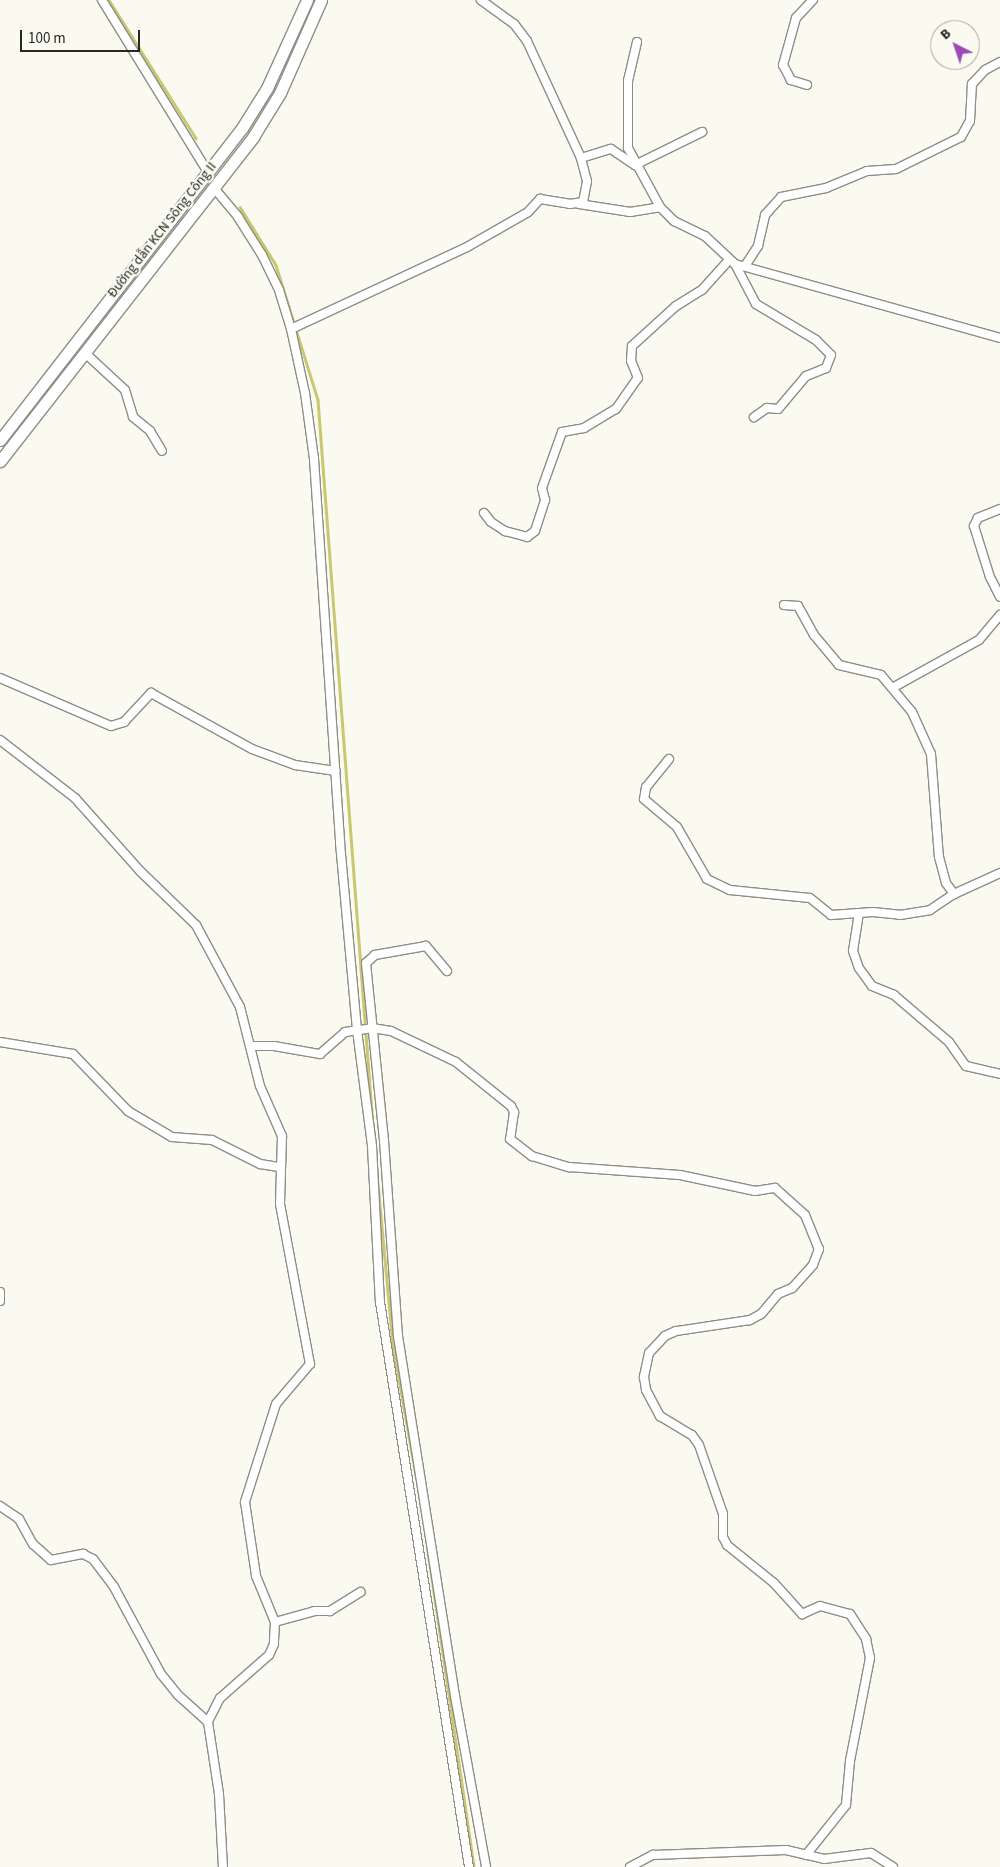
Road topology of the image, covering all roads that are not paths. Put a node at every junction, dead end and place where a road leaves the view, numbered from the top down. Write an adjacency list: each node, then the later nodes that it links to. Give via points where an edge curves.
1 (102, 0): 14 (street)
2 (307, 0): 6 (street, Đường dẫn KCN Sông Công II)
3 (321, 0): 7 (street, Đường dẫn KCN Sông Công II)
4 (482, 0): 12 (street, via 521,30)
5 (813, 0): 10 (street, via 796,18 784,65 791,80)
6 (303, 12): 7 (street); 14 (street, Đường dẫn KCN Sông Công II, via 267,88)
7 (316, 16): 15 (street, Đường dẫn KCN Sông Công II, via 280,93 253,137)
8 (637, 42): 13 (street, via 630,63 627,104 630,126 627,143)
9 (1000, 62): 19 (street, via 985,70 972,84 970,121 961,137 896,169 867,171 826,188 781,197 765,215 758,246)
10 (807, 85)
11 (702, 132): 13 (street)
12 (581, 158): 13 (street, via 611,149); 16 (street, via 587,181 586,196)
13 (635, 165): 17 (street)
14 (209, 174): 24 (street, Đường dẫn KCN Sông Công II)
15 (214, 188): 20 (street, via 238,217 262,255 279,290); 22 (street, Đường dẫn KCN Sông Công II)
16 (579, 204): 17 (street, via 630,212); 20 (street, via 540,199 528,212 501,229)
17 (660, 207): 18 (street, via 674,221 713,243)
18 (732, 262): 19 (street); 23 (street, via 756,304 816,340 831,355 826,368 806,376 778,410 767,408); 28 (street, via 632,346 631,361 638,378 616,409 584,428 562,432 542,488 545,500 535,531 527,537 505,531)
19 (745, 266): 21 (street)
20 (292, 329): 36 (street, via 314,459)
21 (1000, 338)
22 (85, 353): 25 (street, via 125,390 133,417 150,431); 26 (street, Đường dẫn KCN Sông Công II)
23 (754, 417)
24 (0, 440)
25 (162, 451)
26 (0, 461)
27 (1000, 509): 29 (street, via 978,518 974,526 988,572)
28 (484, 513)
29 (1000, 597)
30 (784, 605): 33 (street, via 798,606 814,635 839,665 875,671)
31 (1000, 615): 33 (street, via 979,640)
32 (0, 678): 36 (street, via 111,726 124,722 151,693 252,749 296,765)
33 (894, 687): 38 (street, via 912,712 931,754 939,857 946,883)
34 (0, 740): 43 (street, via 65,789 140,871 186,913 240,1007)
35 (669, 759): 39 (street, via 646,787 644,799 677,827 708,879 730,890 814,899 831,915)
36 (336, 771): 41 (street)
37 (1000, 873): 38 (street)
38 (954, 894): 39 (street, via 930,910 916,913)
39 (859, 913): 44 (street, via 853,951 859,968 872,986 894,995 949,1042 966,1066)
40 (447, 971): 41 (street, via 426,946 369,957 366,963)
41 (365, 1029): 43 (street, via 340,1035 320,1054 274,1046); 48 (street, via 380,1302); 49 (street, via 384,1140 394,1300); 54 (street, via 391,1031 462,1066 511,1106 514,1112 510,1139 532,1156 570,1167 671,1174 755,1191 775,1188 808,1221 819,1246 814,1265 790,1291 778,1294 756,1317 665,1336 649,1353 644,1377 646,1390 660,1416 692,1435 699,1445 723,1514 726,1545 774,1583 802,1614 820,1606 850,1614 870,1649 846,1805)
42 (0, 1042): 45 (street, via 72,1054 128,1110 172,1137 212,1140 260,1164)
43 (252, 1046): 45 (street, via 260,1086 282,1136)
44 (1000, 1074)
45 (279, 1167): 52 (street, via 279,1196 287,1252 310,1364 276,1404 244,1507 256,1576)
46 (0, 1292): 47 (street)
47 (0, 1301)
48 (402, 1441): 49 (street); 56 (street)
49 (417, 1442): 57 (street, via 455,1696)
50 (0, 1506): 53 (street, via 19,1519 33,1544 51,1560 83,1554 94,1559 114,1586 162,1674 178,1695)
51 (360, 1592): 52 (street, via 330,1611)
52 (275, 1622): 53 (street, via 274,1644 269,1655 220,1698)
53 (208, 1722): 55 (street, via 220,1794)
54 (806, 1855): 58 (street, via 786,1850 679,1853 646,1857); 59 (street, via 831,1859 871,1853)
55 (223, 1867)
56 (469, 1867)
57 (486, 1867)
58 (630, 1867)
59 (893, 1867)

